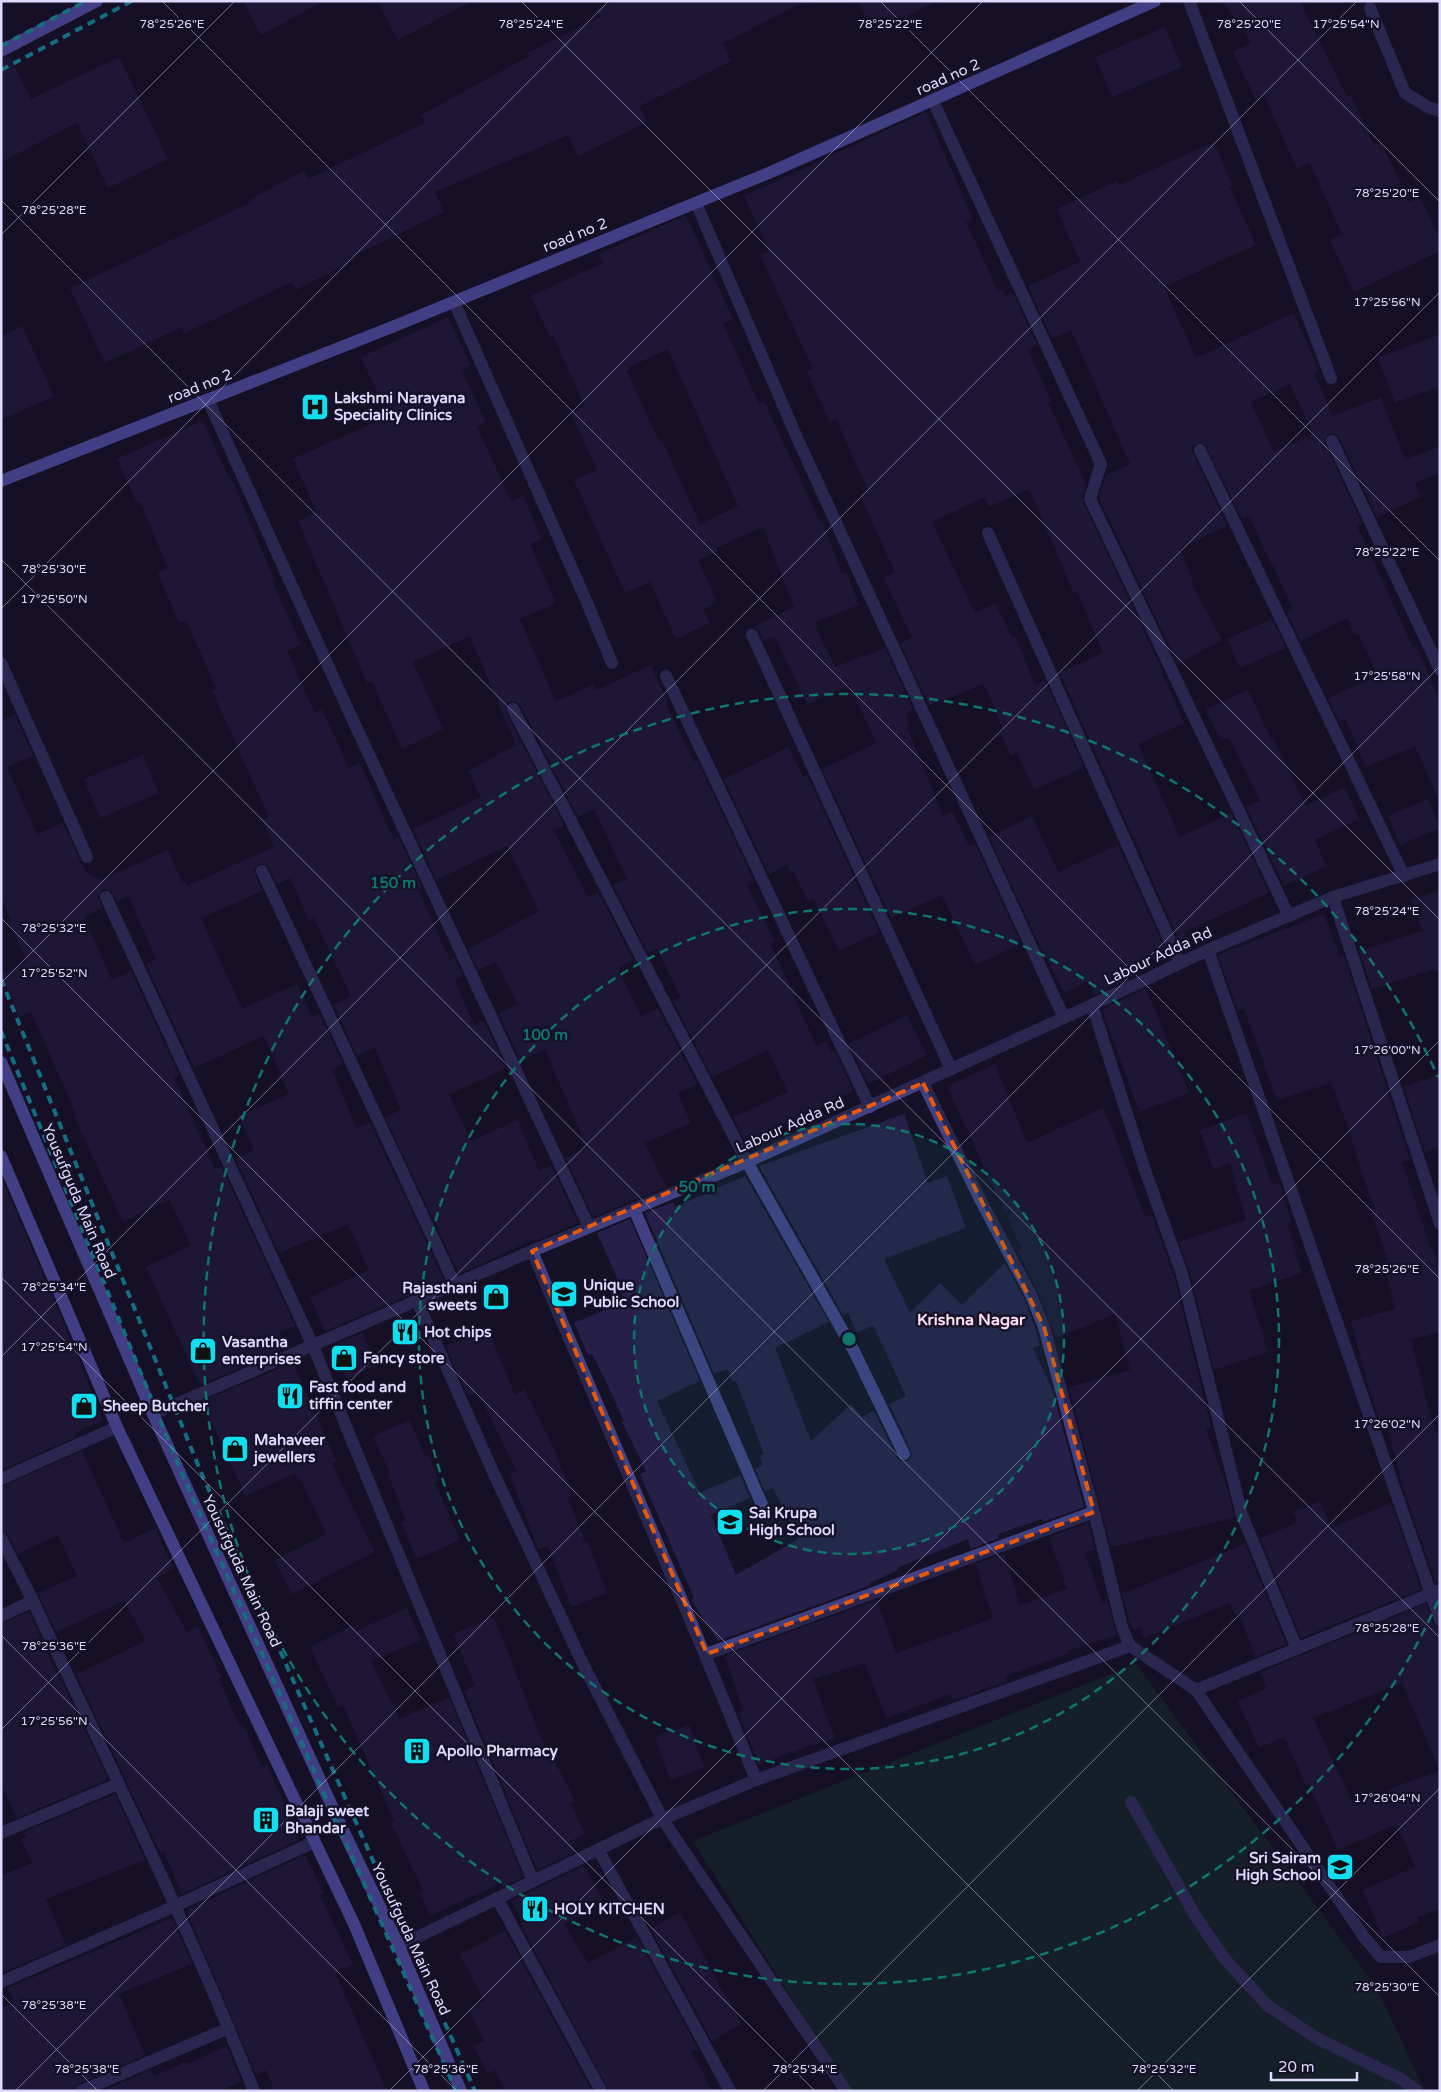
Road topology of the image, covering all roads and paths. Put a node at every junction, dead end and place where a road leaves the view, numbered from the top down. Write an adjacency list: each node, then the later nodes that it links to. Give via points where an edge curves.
1 (97, 1): 5 (main road)
2 (1155, 1): 6 (main road, road no 2)
3 (1189, 1): 10 (street)
4 (1370, 8): 7 (street, via 1405,93)
5 (1, 52)
6 (933, 101): 8 (main road, road no 2); 28 (street, via 1101,464 1090,499)
7 (1440, 111)
8 (696, 202): 9 (main road, road no 2); 32 (street, via 798,440)
9 (454, 302): 11 (main road, road no 2); 18 (street)
10 (1331, 378)
11 (208, 400): 14 (main road, road no 2); 41 (street, via 344,701)
12 (1332, 441): 19 (street)
13 (1200, 450): 25 (street)
14 (1, 481)
15 (988, 532): 30 (street)
16 (752, 634): 34 (street)
17 (1, 663): 22 (street)
18 (612, 663)
19 (1440, 670)
20 (666, 676): 36 (street)
21 (513, 710): 38 (street)
22 (87, 857)
23 (1440, 864): 25 (street, Labour Adda Rd)
24 (262, 872): 43 (street)
25 (1404, 876): 27 (street, Labour Adda Rd)
26 (106, 897): 45 (street)
27 (1333, 897): 28 (street, Labour Adda Rd); 40 (street)
28 (1289, 916): 29 (street, Labour Adda Rd)
29 (1208, 950): 30 (street, Labour Adda Rd); 53 (street)
30 (1180, 963): 31 (street, Labour Adda Rd)
31 (1092, 1006): 32 (street, Labour Adda Rd); 58 (street, via 1182,1274 1242,1515)
32 (1064, 1018): 34 (street, Labour Adda Rd)
33 (1, 1062): 46 (main road, Yousufguda Main Road)
34 (951, 1070): 35 (street, Labour Adda Rd)
35 (923, 1083): 36 (street, Labour Adda Rd); 51 (street, via 1041,1319)
36 (870, 1107): 38 (street, Labour Adda Rd)
37 (1, 1156): 47 (main road)
38 (747, 1162): 39 (street, Labour Adda Rd); 48 (street, via 854,1351)
39 (634, 1209): 41 (street, Labour Adda Rd); 50 (street)
40 (1440, 1224)
41 (590, 1227): 42 (street, Labour Adda Rd)
42 (532, 1251): 43 (street, Labour Adda Rd); 59 (street)
43 (455, 1285): 44 (street, Labour Adda Rd)
44 (417, 1301): 45 (street, Labour Adda Rd); 64 (street, via 583,1664)
45 (313, 1346): 46 (street, Labour Adda Rd); 68 (street)
46 (153, 1414): 72 (main road, Yousufguda Main Road)
47 (116, 1427): 49 (street); 66 (main road)
48 (904, 1454)
49 (1, 1479)
50 (763, 1507)
51 (1094, 1512): 57 (street, via 1122,1627); 59 (street)
52 (1, 1538): 54 (street)
53 (1435, 1592): 56 (street); 58 (street)
54 (33, 1601): 55 (street); 62 (street)
55 (1, 1616)
56 (1440, 1620)
57 (1130, 1646): 60 (street); 61 (street)
58 (1297, 1649): 60 (street)
59 (707, 1654): 61 (street)
60 (1196, 1690): 71 (street, via 1364,1937 1381,1957 1409,1957)
61 (756, 1780): 64 (street)
62 (118, 1784): 65 (street); 70 (street)
63 (1131, 1802): 82 (street, via 1196,1917 1224,1958 1267,2005 1318,2039 1401,2079)
64 (663, 1820): 67 (street); 81 (street)
65 (3, 1828)
66 (314, 1842): 70 (street); 77 (main road, via 354,1924)
67 (598, 1849): 68 (street); 80 (street)
68 (533, 1881): 69 (street)
69 (497, 1898): 72 (street); 79 (street)
70 (175, 1906): 73 (street); 74 (street)
71 (1440, 1945)
72 (399, 1946): 78 (main road, Yousufguda Main Road)
73 (1, 1982)
74 (229, 2028): 75 (street); 76 (street)
75 (81, 2091)
76 (254, 2091)
77 (424, 2091)
78 (461, 2091)
79 (601, 2091)
80 (730, 2091)
81 (846, 2091)
82 (1416, 2091)

